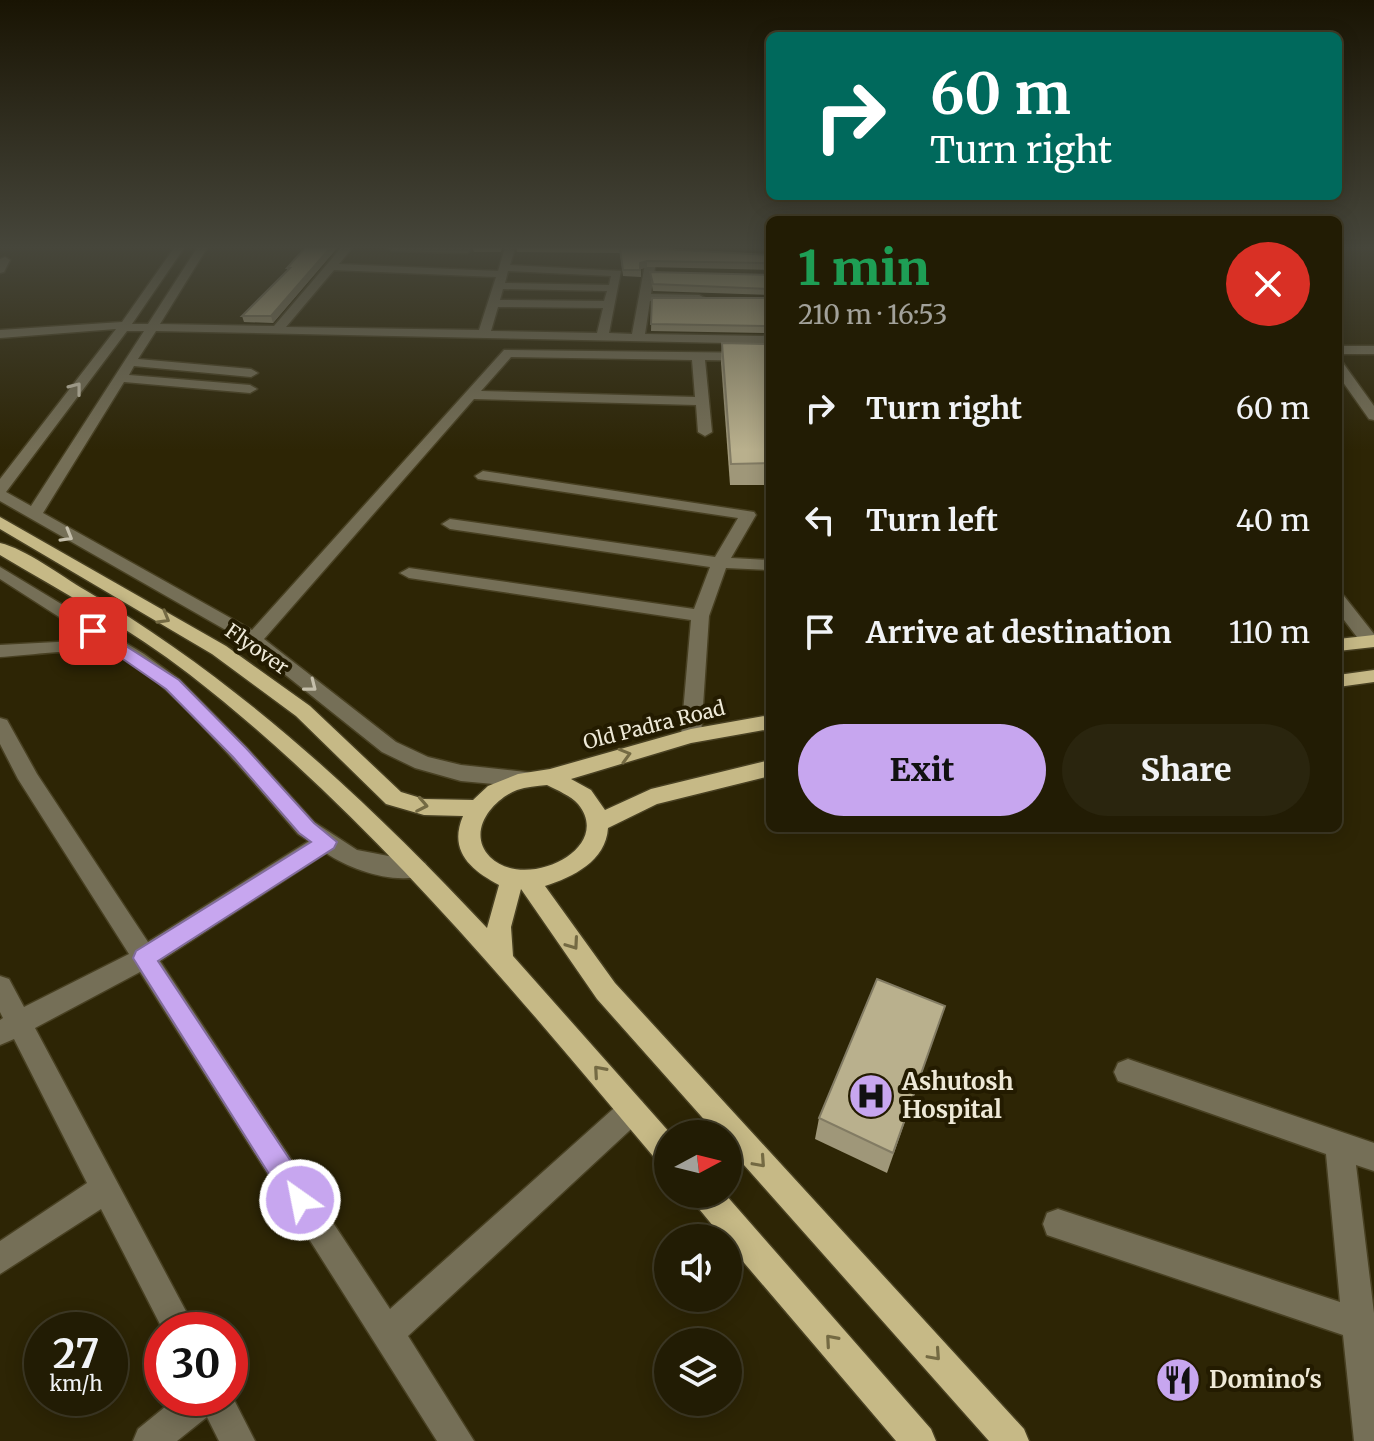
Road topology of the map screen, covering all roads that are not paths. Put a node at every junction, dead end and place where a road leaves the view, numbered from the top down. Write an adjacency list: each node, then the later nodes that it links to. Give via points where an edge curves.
1 (132, 315): 9 (street)
2 (160, 315): 8 (street)
3 (290, 315): 10 (street)
4 (489, 315): 13 (street)
5 (607, 315): 14 (street)
6 (641, 315): 11 (street)
7 (766, 326): 11 (street)
8 (152, 328): 9 (street); 10 (street); 21 (street)
9 (122, 330): 12 (street); 16 (street); 31 (street, one-way to 9)
10 (277, 330): 13 (street)
11 (639, 330): 14 (street); 15 (street)
12 (0, 334)
13 (484, 334): 14 (street)
14 (602, 336)
15 (766, 340)
16 (0, 346)
17 (1342, 350): 18 (street)
18 (1374, 350)
19 (698, 356): 20 (street); 26 (street, via 508,353); 27 (street)
20 (766, 357)
21 (130, 362): 23 (street); 24 (street)
22 (1342, 372): 28 (street)
23 (251, 373)
24 (119, 378): 25 (street); 33 (street)
25 (250, 389)
26 (469, 395): 27 (street); 43 (street)
27 (702, 401): 29 (street)
28 (1374, 416)
29 (705, 432)
30 (483, 476): 37 (street, via 748,515)
31 (0, 489)
32 (0, 495): 33 (street)
33 (33, 516): 43 (street, one-way to 43)
34 (0, 522): 55 (main road, Flyover, one-way to 55, via 219,650 303,711 394,798 424,807)
35 (450, 524): 37 (street)
36 (0, 548): 58 (main road, via 193,668 274,733)
37 (720, 563): 38 (street); 42 (street)
38 (766, 565)
39 (0, 572): 45 (street)
40 (409, 573): 42 (street)
41 (1342, 605): 44 (street)
42 (700, 616): 52 (street)
43 (253, 640): 54 (street, one-way to 54, via 389,747 422,763)
44 (1372, 641): 46 (main road)
45 (116, 645): 47 (street); 57 (street, via 173,685 306,828)
46 (1342, 645)
47 (0, 651)
48 (1374, 676): 49 (main road)
49 (1342, 680)
50 (766, 723): 52 (main road, Old Padra Road)
51 (0, 725): 60 (street)
52 (691, 736): 54 (main road, Old Padra Road, one-way to 52)
53 (766, 769): 56 (main road, via 651,797)
54 (539, 778): 55 (main road, via 508,785); 56 (main road, via 584,793)
55 (477, 808): 59 (main road, via 469,824 474,856 487,869)
56 (600, 822): 59 (main road, via 587,855 571,868 550,877)
57 (326, 842): 58 (street, via 376,865); 60 (street)
58 (417, 869): 61 (main road)
59 (521, 879): 61 (main road, via 500,907); 82 (main road, one-way to 82, via 606,991)
60 (144, 958): 63 (street); 75 (street)
61 (501, 960): 65 (main road, one-way to 61)
62 (0, 987): 63 (street)
63 (10, 1028): 69 (street)
64 (1128, 1072): 67 (street)
65 (632, 1110): 66 (main road); 75 (street)
66 (654, 1136)
67 (1339, 1145): 68 (street); 74 (street)
68 (1374, 1157)
69 (105, 1188): 72 (street); 73 (street)
70 (717, 1208): 81 (main road, one-way to 70)
71 (1058, 1224): 74 (street)
72 (0, 1259)
73 (170, 1312)
74 (1366, 1326): 83 (street)
75 (387, 1334): 80 (street)
76 (181, 1416): 78 (street)
77 (225, 1416): 79 (street)
78 (150, 1441)
79 (238, 1441)
80 (457, 1441)
81 (919, 1441)
82 (1012, 1441)
83 (1371, 1441)

